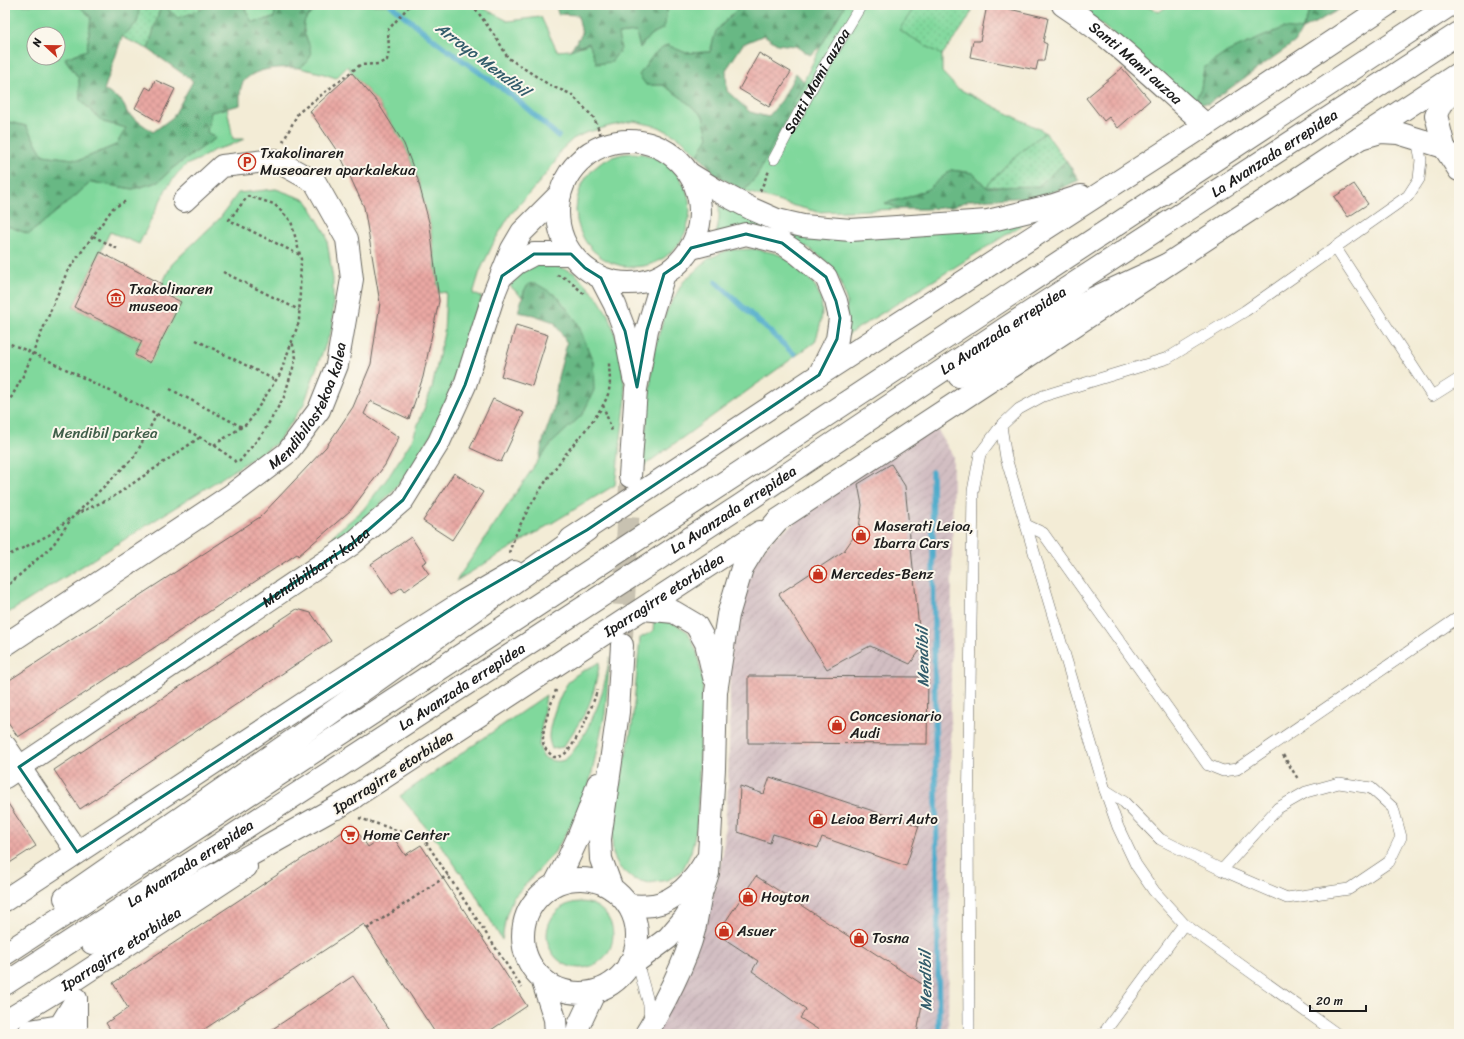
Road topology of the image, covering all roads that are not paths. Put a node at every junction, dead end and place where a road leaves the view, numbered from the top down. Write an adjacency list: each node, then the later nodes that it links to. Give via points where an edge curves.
1 (861, 5): 12 (lane, Santi Mami auzoa, via 816,80)
2 (1063, 5): 8 (main road, Santi Mami auzoa, via 1123,51)
3 (1387, 5): 8 (main road)
4 (1450, 5): 54 (main road, La Avanzada errepidea)
5 (1459, 33): 30 (main road, La Avanzada errepidea, via 1013,324)
6 (1459, 73): 9 (main road)
7 (1459, 88): 11 (main road, via 1441,103 1436,115)
8 (1206, 125): 15 (main road)
9 (1360, 138): 10 (main road, via 1381,132 1398,133); 21 (main road)
10 (1417, 139): 11 (main road); 18 (lane, via 1420,160 1418,179 1408,196)
11 (1444, 147): 13 (main road)
12 (774, 159)
13 (1459, 170)
14 (690, 174): 15 (main road, via 777,220 803,226 851,230 988,221 1054,205); 16 (main road, via 674,156 653,144 629,140 605,144 585,156 570,173); 19 (main road, via 698,191 701,210 699,230)
15 (1114, 184): 25 (main road)
16 (560, 194): 20 (main road, via 558,215 562,235); 23 (main road, Mendibilbarri kalea, via 522,232 512,249)
17 (184, 201): 36 (main road, Mendibilostekoa kalea, via 222,166 275,160 315,182 347,239 352,280 337,365 319,410 287,453 242,474 230,496)
18 (1335, 247): 26 (lane, via 1432,396); 28 (lane, via 1245,311 1168,358 1043,396 1019,409)
19 (691, 248): 22 (main road, via 680,263); 25 (main road, via 746,234 782,243 826,277 840,318 837,339)
20 (571, 254): 23 (main road, Mendibilbarri kalea, via 534,254 516,263); 24 (main road, via 585,268)
21 (1166, 265): 30 (main road, via 1079,305); 31 (main road, Iparragirre etorbidea)
22 (664, 274): 24 (main road, via 644,282 622,283); 27 (main road, via 647,330)
23 (502, 276): 41 (main road, Mendibilbarri kalea, via 465,385 439,442 403,500 352,544)
24 (601, 278): 27 (main road, via 625,331)
25 (819, 375): 33 (main road)
26 (1459, 379)
27 (636, 389): 29 (main road)
28 (1001, 426): 32 (lane, via 1006,458); 69 (lane, via 980,454 973,491 968,820)
29 (630, 476)
30 (741, 506): 58 (main road, La Avanzada errepidea)
31 (778, 520): 34 (main road, Iparragirre etorbidea); 38 (main road, via 756,545 742,568 728,615)
32 (1026, 525): 35 (lane, via 1043,533 1208,765 1223,771 1237,769); 42 (lane)
33 (587, 530): 44 (main road, via 451,609); 53 (main road, via 296,738 74,890)
34 (643, 609): 38 (main road, via 674,612 696,626 706,643); 43 (main road, Iparragirre etorbidea)
35 (1459, 617)
36 (5, 645)
37 (622, 645): 39 (main road)
38 (716, 692): 45 (main road)
39 (618, 712): 47 (main road, via 591,804 569,859); 48 (main road, via 600,839 601,859)
40 (5, 746): 41 (main road)
41 (12, 772): 44 (main road)
42 (1105, 790): 46 (lane, via 1124,802 1160,839); 52 (lane, via 1118,827 1136,865 1154,891)
43 (353, 798): 56 (main road, Iparragirre etorbidea); 59 (main road)
44 (76, 852): 50 (main road)
45 (710, 852): 49 (main road, via 708,873); 51 (main road, via 699,872 674,896 655,904)
46 (1222, 870): 46 (lane, via 1287,898 1349,889 1389,862 1401,837 1393,808 1371,788 1339,783 1306,792 1278,808)
47 (555, 884): 48 (main road, via 578,878 591,879); 57 (main road, via 544,890 536,899 524,922 522,934 527,959)
48 (612, 889): 51 (main road)
49 (701, 893): 55 (main road, via 668,938); 64 (main road, via 686,953)
50 (5, 900)
51 (628, 905): 55 (main road, via 636,928)
52 (1184, 924): 70 (lane); 71 (lane)
53 (5, 947)
54 (5, 954)
55 (633, 959): 60 (main road, via 615,981); 64 (lane, via 650,1005)
56 (76, 978): 61 (main road); 62 (main road, Iparragirre etorbidea)
57 (542, 979): 60 (main road, via 567,992); 67 (main road, via 555,1019)
58 (5, 984)
59 (5, 991)
60 (595, 991): 68 (main road)
61 (76, 1000): 65 (main road, via 60,1026); 66 (main road)
62 (5, 1022)
63 (5, 1026): 65 (main road)
64 (648, 1031)
65 (33, 1033)
66 (76, 1034)
67 (556, 1034)
68 (577, 1034)
69 (969, 1034)
70 (1103, 1034)
71 (1337, 1034)

